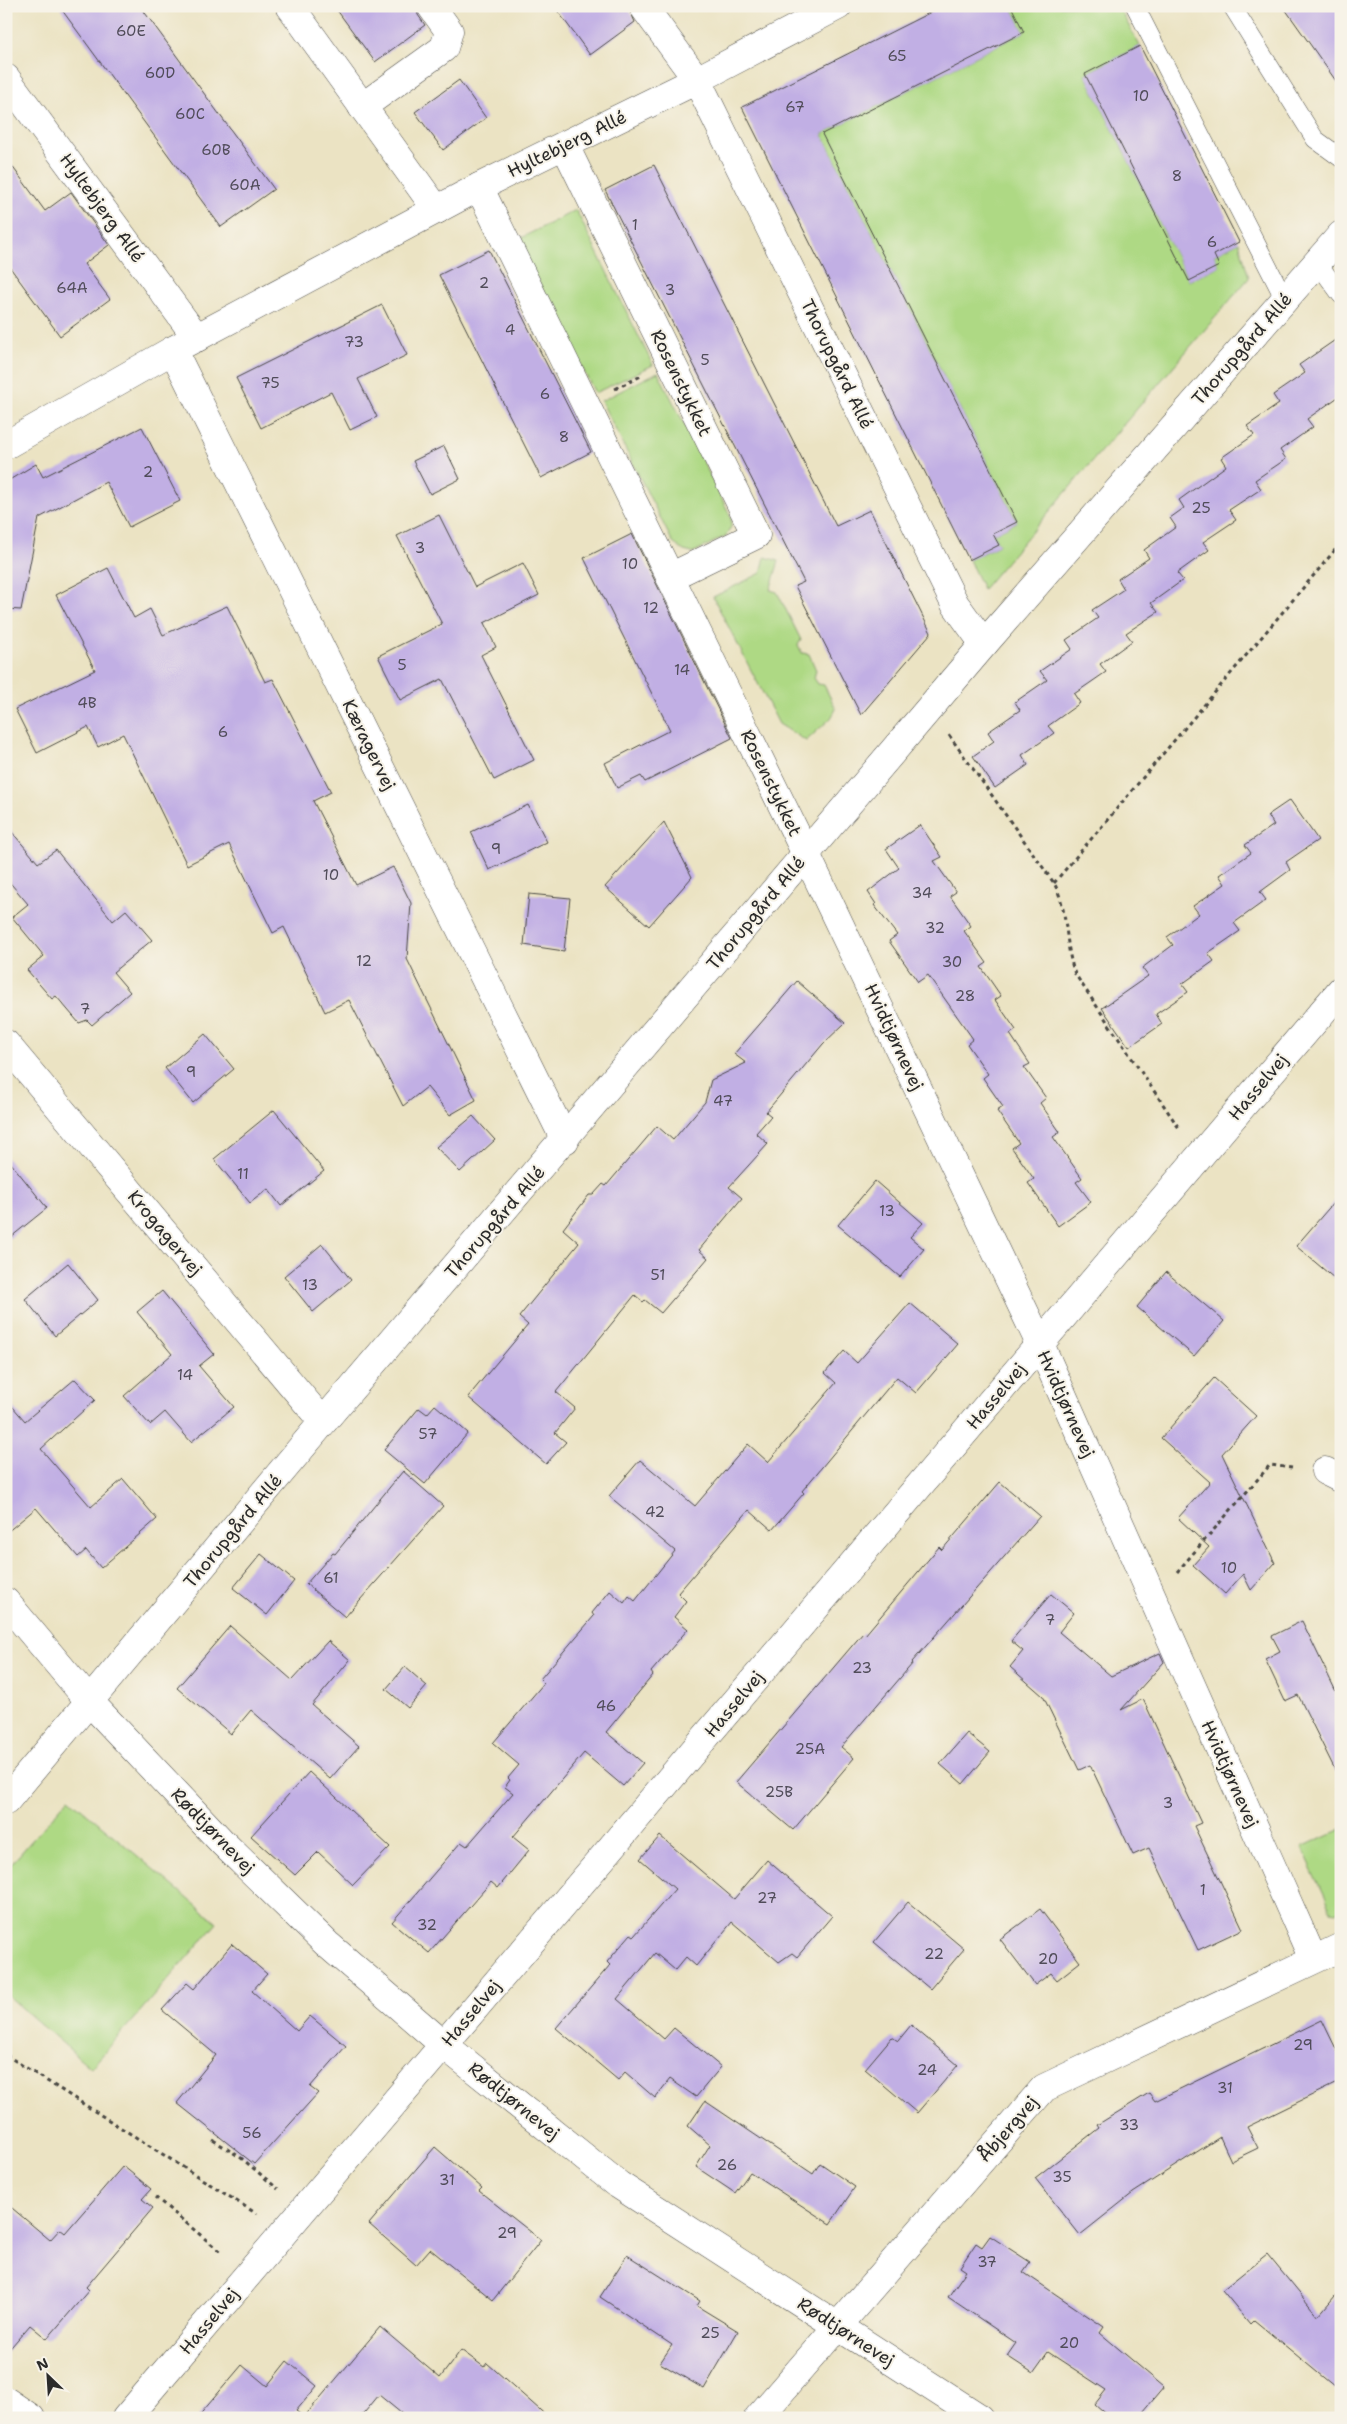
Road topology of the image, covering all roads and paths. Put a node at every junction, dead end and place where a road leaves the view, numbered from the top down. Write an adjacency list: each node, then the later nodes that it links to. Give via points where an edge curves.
1 (290, 6): 9 (street)
2 (431, 6): 9 (street, via 449,31 444,48)
3 (643, 6): 8 (street)
4 (838, 6): 8 (street, Hyltebjerg Allé)
5 (1135, 6): 17 (lane)
6 (1232, 6): 11 (lane, via 1315,138)
7 (6, 78): 18 (street, Hyltebjerg Allé)
8 (697, 80): 10 (street, Hyltebjerg Allé); 25 (street, Thorupgård Allé, via 955,604)
9 (362, 107): 13 (street)
10 (565, 146): 12 (street, Hyltebjerg Allé); 20 (street, Rosenstykket)
11 (1341, 158)
12 (479, 187): 13 (street, Hyltebjerg Allé); 21 (street, Rosenstykket)
13 (437, 210): 18 (street, Hyltebjerg Allé)
14 (1341, 235): 15 (street, Thorupgård Allé)
15 (1317, 262): 16 (lane); 17 (street, Thorupgård Allé)
16 (1341, 295)
17 (1285, 300): 25 (street, Thorupgård Allé)
18 (198, 338): 19 (street, Hyltebjerg Allé)
19 (173, 350): 22 (street, Hyltebjerg Allé); 31 (street, Kæragervej)
20 (671, 362): 21 (path); 24 (street, Rosenstykket, via 756,535)
21 (586, 404): 24 (street, Rosenstykket)
22 (6, 445)
23 (1341, 543): 28 (path)
24 (670, 577): 27 (street, Rosenstykket)
25 (984, 644): 26 (street, Thorupgård Allé)
26 (930, 709): 27 (street, Thorupgård Allé); 28 (path)
27 (806, 854): 31 (street, Thorupgård Allé); 33 (street, Hvidtjørnevej)
28 (1054, 883): 32 (path, via 1063,909 1075,974)
29 (1341, 990): 32 (street, Hasselvej)
30 (6, 1044): 34 (street, Krogagervej)
31 (565, 1140): 34 (street, Thorupgård Allé)
32 (1199, 1158): 33 (street, Hasselvej)
33 (1040, 1344): 36 (street, Hvidtjørnevej); 42 (street, Hasselvej)
34 (324, 1422): 38 (street, Thorupgård Allé)
35 (1333, 1475): 36 (path, via 1270,1465)
36 (1153, 1600): 41 (street, Hvidtjørnevej)
37 (6, 1602): 38 (street, Rødtjørnevej)
38 (90, 1702): 39 (street, Thorupgård Allé); 42 (street, Rødtjørnevej, via 223,1844 327,1944)
39 (6, 1801)
40 (1341, 1947): 41 (street, Åbjergvej)
41 (1313, 1959): 49 (street, Åbjergvej, via 1044,2088)
42 (444, 2045): 46 (street, Hasselvej); 49 (street, Rødtjørnevej, via 619,2184)
43 (6, 2055): 47 (path)
44 (213, 2140): 46 (path, via 240,2157)
45 (155, 2197): 48 (path)
46 (303, 2210): 47 (street, Hasselvej)
47 (286, 2232): 48 (street, Hasselvej)
48 (248, 2275): 52 (street, Hasselvej)
49 (837, 2326): 53 (street, Åbjergvej); 54 (street, Rødtjørnevej)
50 (6, 2401): 51 (street)
51 (31, 2418)
52 (126, 2418)
53 (758, 2418)
54 (980, 2418)

